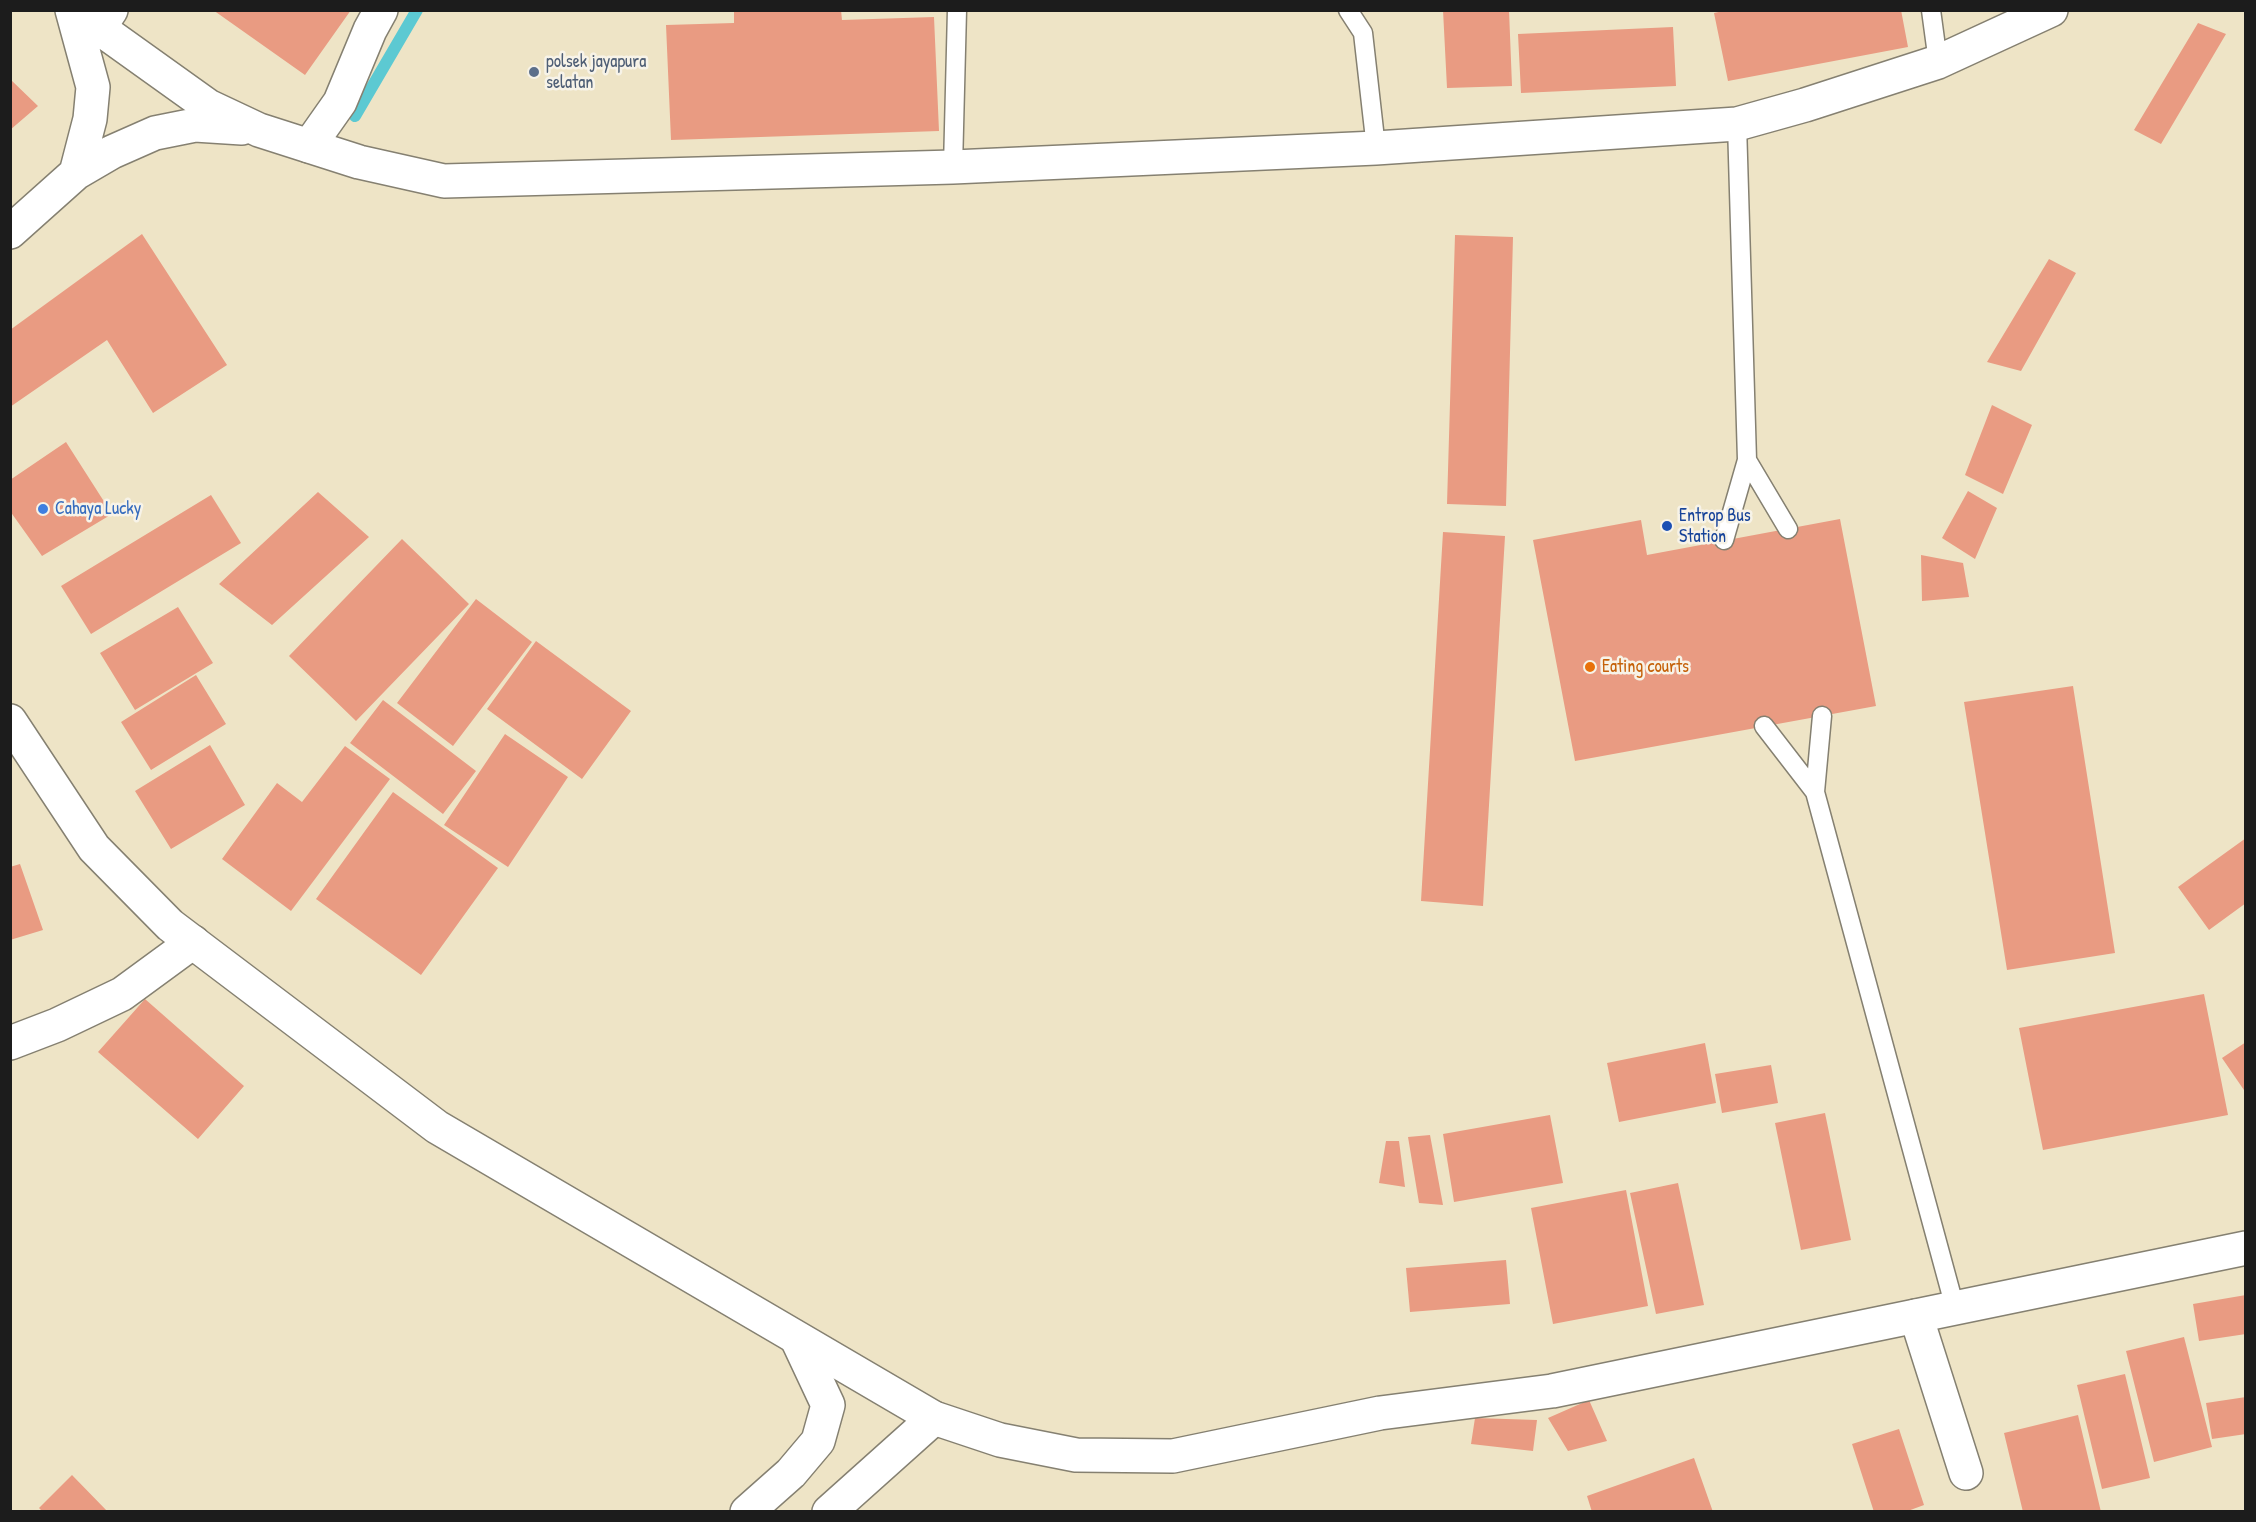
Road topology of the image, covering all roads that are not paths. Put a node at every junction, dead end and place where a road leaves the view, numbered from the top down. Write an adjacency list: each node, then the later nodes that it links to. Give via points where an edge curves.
1 (381, 10): 10 (main road, via 340,102)
2 (957, 10): 12 (lane)
3 (1347, 10): 11 (lane, via 1363,33)
4 (1931, 10): 7 (lane)
5 (2051, 10): 7 (main road)
6 (90, 15): 9 (main road, via 208,106); 13 (main road, via 93,87 90,119)
7 (1938, 62): 8 (main road)
8 (1737, 124): 11 (main road); 15 (lane)
9 (259, 130): 10 (main road); 13 (main road, via 195,125 155,133)
10 (309, 146): 12 (main road, via 444,181)
11 (1376, 148): 12 (main road)
12 (953, 167)
13 (76, 173): 14 (main road)
14 (10, 232)
15 (1747, 460): 16 (lane); 17 (lane)
16 (1788, 529)
17 (1724, 540)
18 (1822, 716): 21 (lane)
19 (10, 721): 22 (main road, via 94,848 170,925)
20 (1764, 726): 21 (lane)
21 (1815, 792): 25 (lane)
22 (193, 942): 23 (main road, via 122,994); 27 (main road, via 437,1127)
23 (10, 1043)
24 (2246, 1248): 25 (main road)
25 (1955, 1308): 26 (main road)
26 (1916, 1316): 28 (main road, via 1552,1391 1380,1413 1173,1456 1076,1455 1000,1440); 29 (main road)
27 (797, 1339): 28 (main road); 30 (main road, via 828,1406 818,1441 791,1473)
28 (933, 1418): 31 (main road)
29 (1966, 1473)
30 (747, 1512)
31 (828, 1512)

